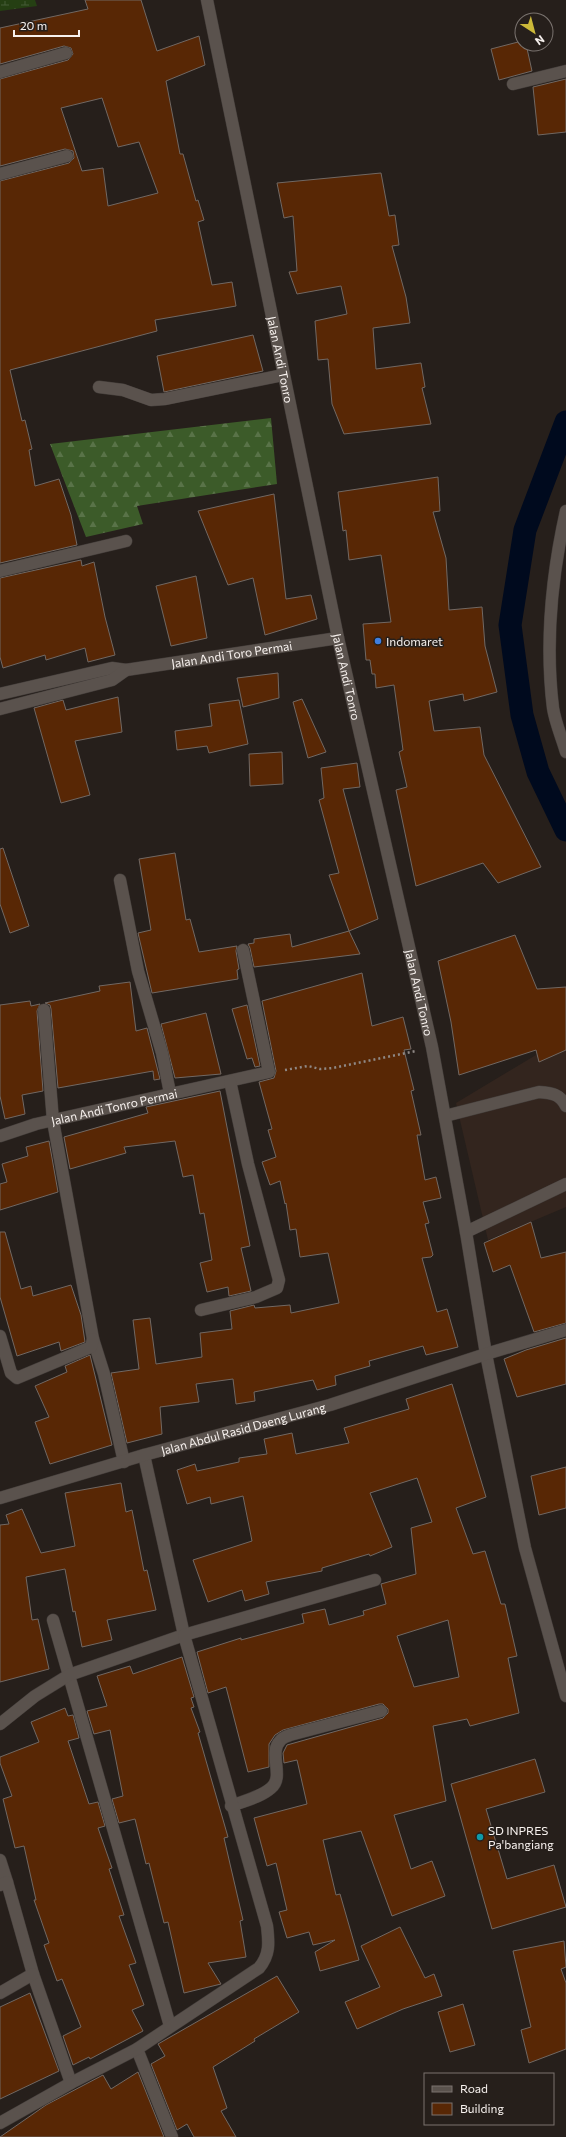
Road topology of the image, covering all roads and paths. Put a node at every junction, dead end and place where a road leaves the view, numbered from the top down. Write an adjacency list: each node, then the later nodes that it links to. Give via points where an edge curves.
1 (207, 0): 8 (street, Jalan Andi Tonro)
2 (66, 53): 4 (street)
3 (566, 71): 5 (street)
4 (0, 72)
5 (513, 84)
6 (67, 156): 7 (street)
7 (0, 174)
8 (284, 375): 9 (street, via 151,400 124,390); 13 (street, Jalan Andi Tonro)
9 (99, 387)
10 (566, 511): 17 (street, via 558,546 550,638 553,709)
11 (126, 541): 12 (street)
12 (0, 572)
13 (338, 638): 14 (street, Jalan Andi Toro Permai); 21 (street, Jalan Andi Tonro)
14 (126, 670): 15 (street, via 112,668); 16 (street, via 112,680)
15 (0, 694)
16 (0, 709)
17 (566, 752)
18 (120, 880): 24 (street, via 138,971 162,1053)
19 (243, 950): 22 (street)
20 (44, 1010): 27 (street)
21 (432, 1047): 22 (path, via 320,1070 308,1066); 26 (street, Jalan Andi Tonro)
22 (269, 1072): 23 (street, Jalan Andi Tonro Permai)
23 (230, 1081): 24 (street, Jalan Andi Tonro Permai); 31 (street, via 248,1164 279,1280 276,1288 256,1297)
24 (170, 1093): 27 (street, Jalan Andi Tonro Permai)
25 (566, 1106): 26 (street, via 554,1093 539,1092)
26 (445, 1116): 30 (street, Jalan Andi Tonro)
27 (53, 1121): 28 (street, Jalan Andi Tonro Permai); 34 (street)
28 (0, 1136)
29 (566, 1184): 30 (street)
30 (466, 1232): 35 (street, Jalan Andi Tonro)
31 (201, 1310)
32 (566, 1330): 35 (street, Jalan Abdul Rasid Daeng Lurang)
33 (0, 1336): 34 (street, via 11,1373 18,1378 90,1347)
34 (93, 1339): 37 (street, via 104,1374)
35 (486, 1354): 36 (street, Jalan Abdul Rasid Daeng Lurang, via 330,1405); 43 (street, Jalan Andi Tonro, via 525,1548)
36 (144, 1455): 37 (street, Jalan Abdul Rasid Daeng Lurang); 41 (street)
37 (124, 1462): 38 (street, Jalan Abdul Rasid Daeng Lurang)
38 (0, 1498)
39 (375, 1580): 41 (street)
40 (53, 1620): 42 (street)
41 (184, 1635): 42 (street); 46 (street)
42 (69, 1675): 45 (street, via 35,1696); 51 (street)
43 (566, 1696)
44 (381, 1711): 46 (street, via 290,1735 280,1740 276,1746 277,1782 264,1793)
45 (0, 1724)
46 (231, 1806): 51 (street, via 267,1926 269,1944 266,1959 259,1968)
47 (0, 1860): 48 (street)
48 (3, 1883): 49 (street)
49 (33, 1974): 50 (street); 53 (street)
50 (0, 1993)
51 (170, 2026): 52 (street)
52 (137, 2049): 53 (street); 55 (street)
53 (71, 2083): 54 (street)
54 (0, 2123)
55 (172, 2137)

